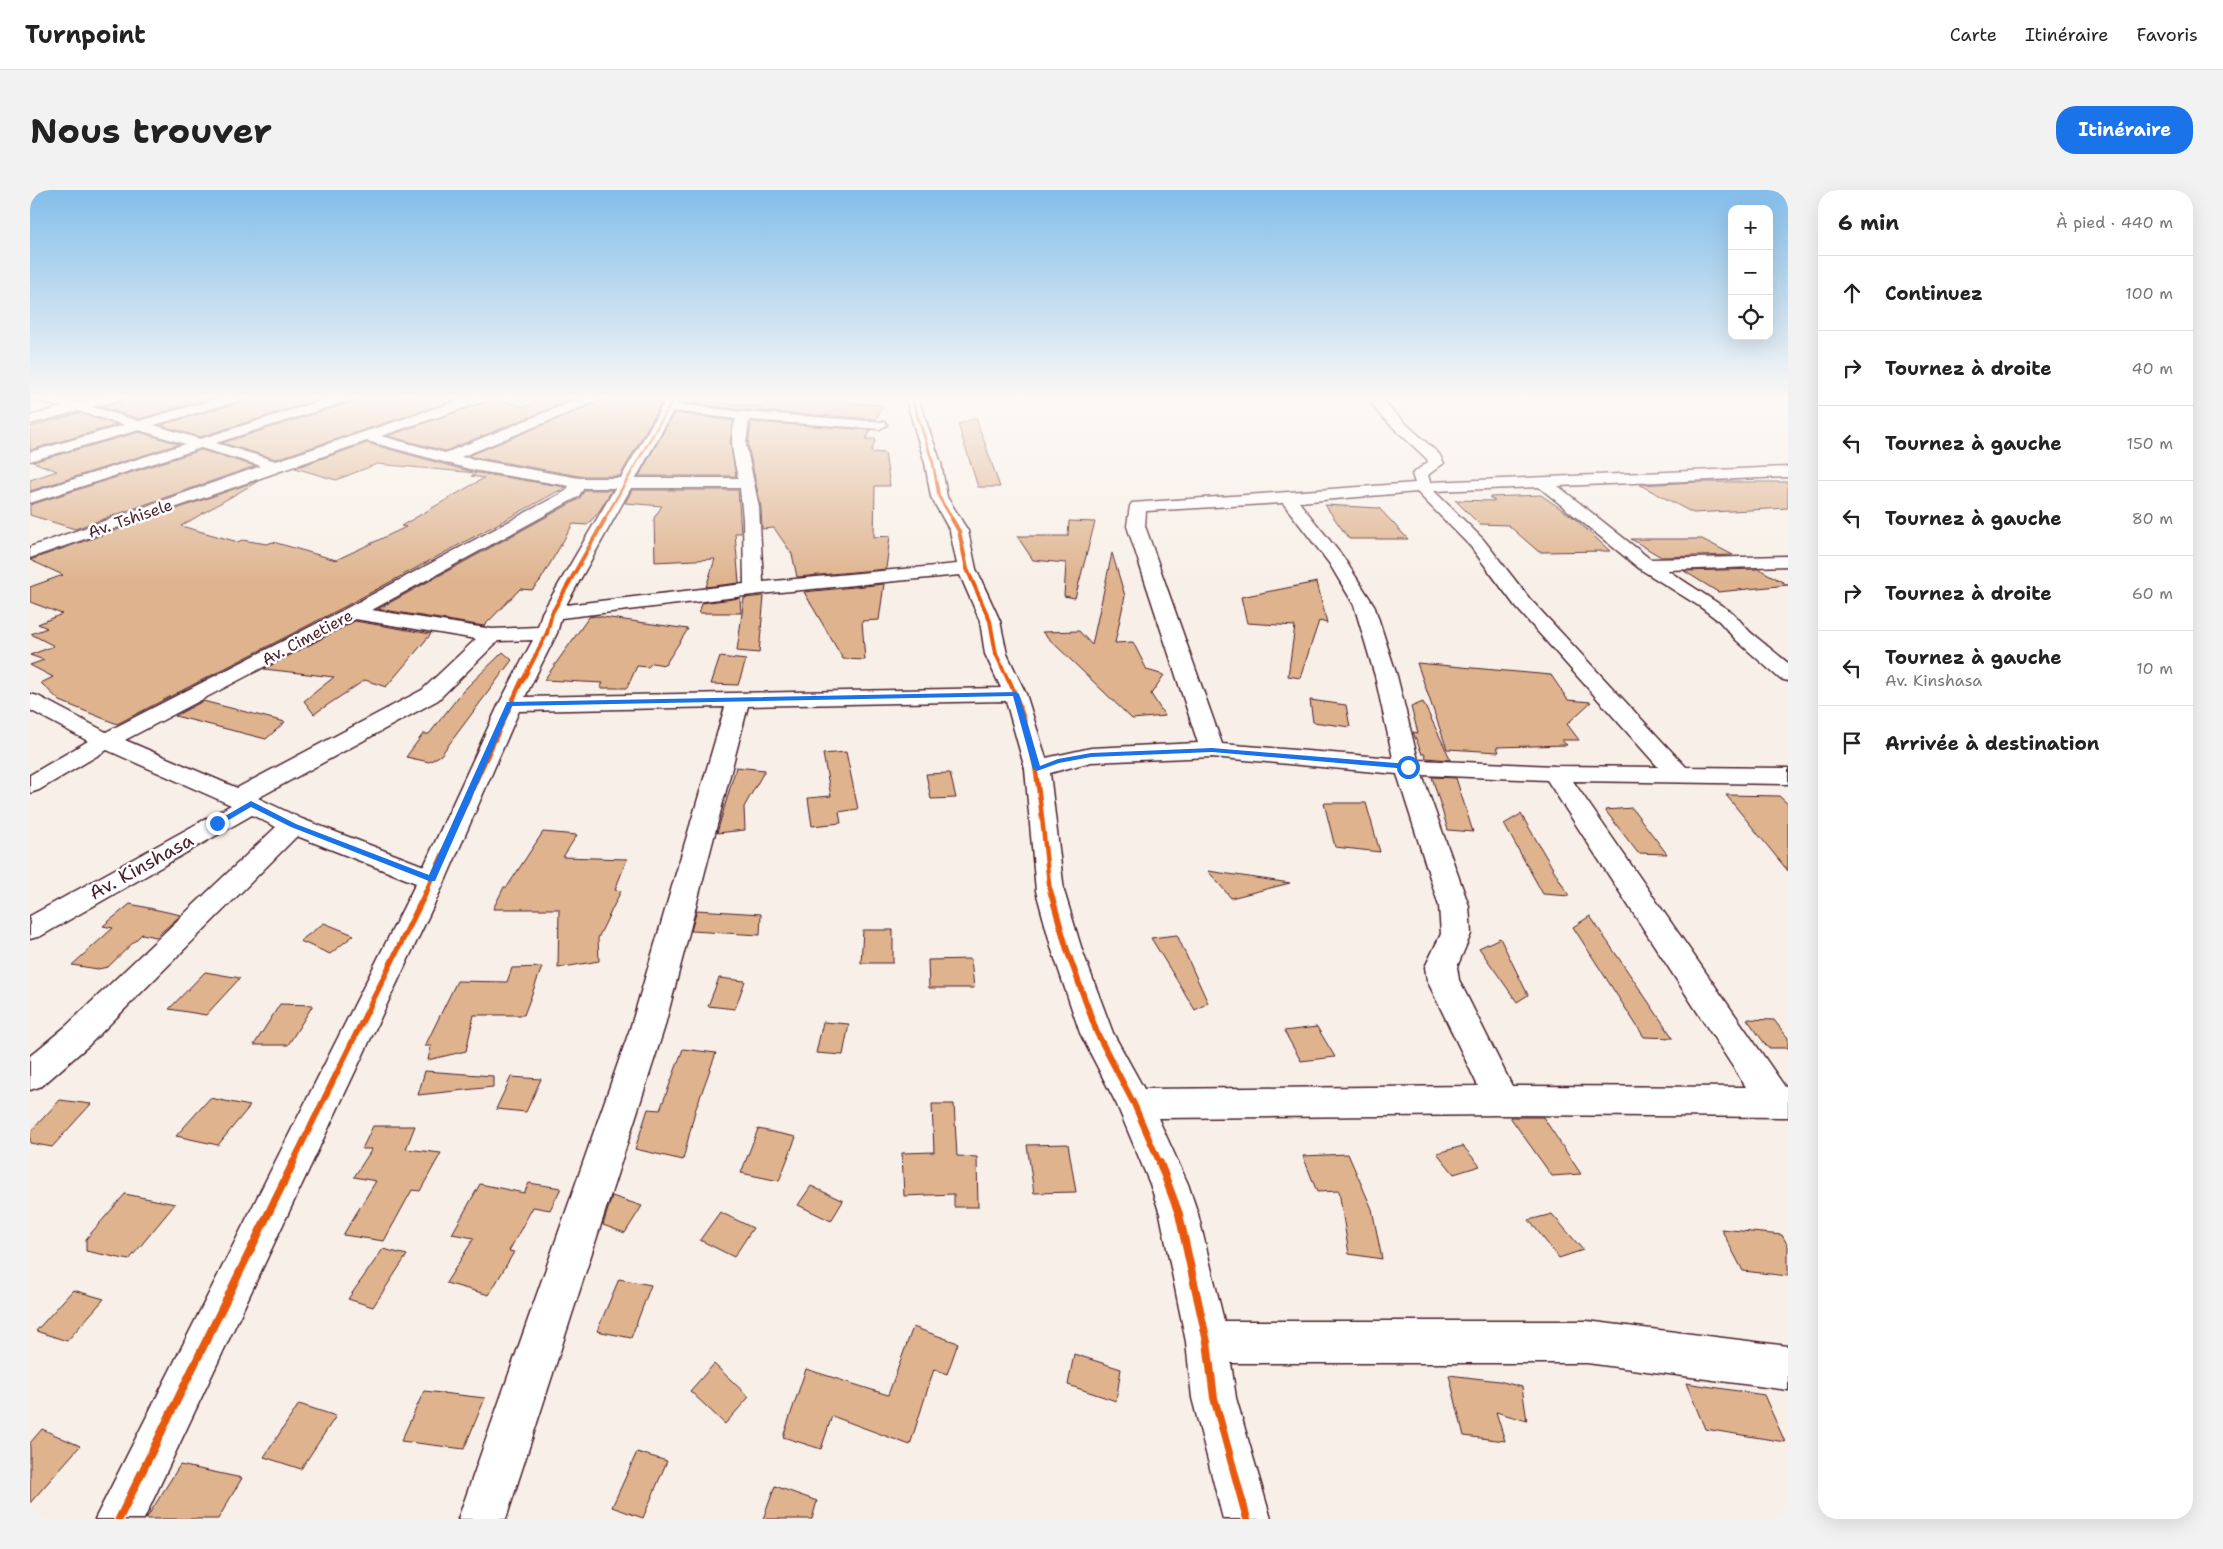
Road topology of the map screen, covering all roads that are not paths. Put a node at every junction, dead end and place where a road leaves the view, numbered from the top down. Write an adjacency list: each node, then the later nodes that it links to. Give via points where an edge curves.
1 (151, 458): 16 (street)
2 (249, 458): 9 (street)
3 (300, 458): 9 (street, Av. Tshisele)
4 (446, 458): 13 (street)
5 (637, 458): 11 (street)
6 (741, 458): 14 (street)
7 (931, 458): 21 (street, via 939,497 959,532)
8 (1434, 458): 15 (street, via 1436,463 1420,474)
9 (276, 466): 18 (street, Av. Tshisele)
10 (1788, 472): 12 (street)
11 (626, 482): 13 (street); 14 (street); 24 (street)
12 (1543, 482): 15 (street); 20 (street)
13 (579, 483): 23 (street, Av. Cimetiere, via 572,494)
14 (746, 483): 22 (street)
15 (1421, 488): 17 (street); 36 (street, via 1477,543 1522,602)
16 (30, 498)
17 (1287, 498): 32 (street, via 1138,506 1136,526); 33 (street, via 1337,561 1364,605 1386,676)
18 (30, 553)
19 (1786, 562): 20 (street)
20 (1646, 565): 26 (street, via 1706,602)
21 (968, 569): 22 (street); 27 (street, via 990,621 996,654)
22 (754, 589): 24 (street)
23 (352, 613): 25 (street); 31 (street, Av. Cimetiere)
24 (549, 623): 25 (street); 30 (street)
25 (492, 635): 39 (street, Av. Kinshasa, via 430,695)
26 (1788, 674)
27 (1016, 694): 28 (street); 34 (street)
28 (738, 700): 30 (street); 50 (street, via 647,1029)
29 (30, 701): 31 (street)
30 (510, 704): 41 (street)
31 (106, 741): 38 (street, Av. Cimetiere); 39 (street)
32 (1212, 750): 33 (street); 34 (street, via 1091,755)
33 (1408, 767): 35 (street); 44 (street, via 1454,906 1456,934 1441,967 1443,980)
34 (1037, 769): 46 (street, via 1050,891 1067,950 1097,1033)
35 (1555, 774): 36 (street); 45 (street)
36 (1680, 776): 37 (street)
37 (1783, 780)
38 (30, 785)
39 (245, 801): 40 (street); 42 (street, Av. Kinshasa)
40 (294, 825): 41 (street); 43 (street, via 76,1036)
41 (432, 879): 49 (street)
42 (30, 929)
43 (30, 1076)
44 (1502, 1100): 45 (street); 46 (street)
45 (1781, 1102)
46 (1134, 1104): 47 (street, via 1179,1214)
47 (1207, 1342): 48 (street, via 1587,1342); 51 (street, via 1214,1398)
48 (1788, 1368)
49 (119, 1519)
50 (482, 1519)
51 (1247, 1519)

